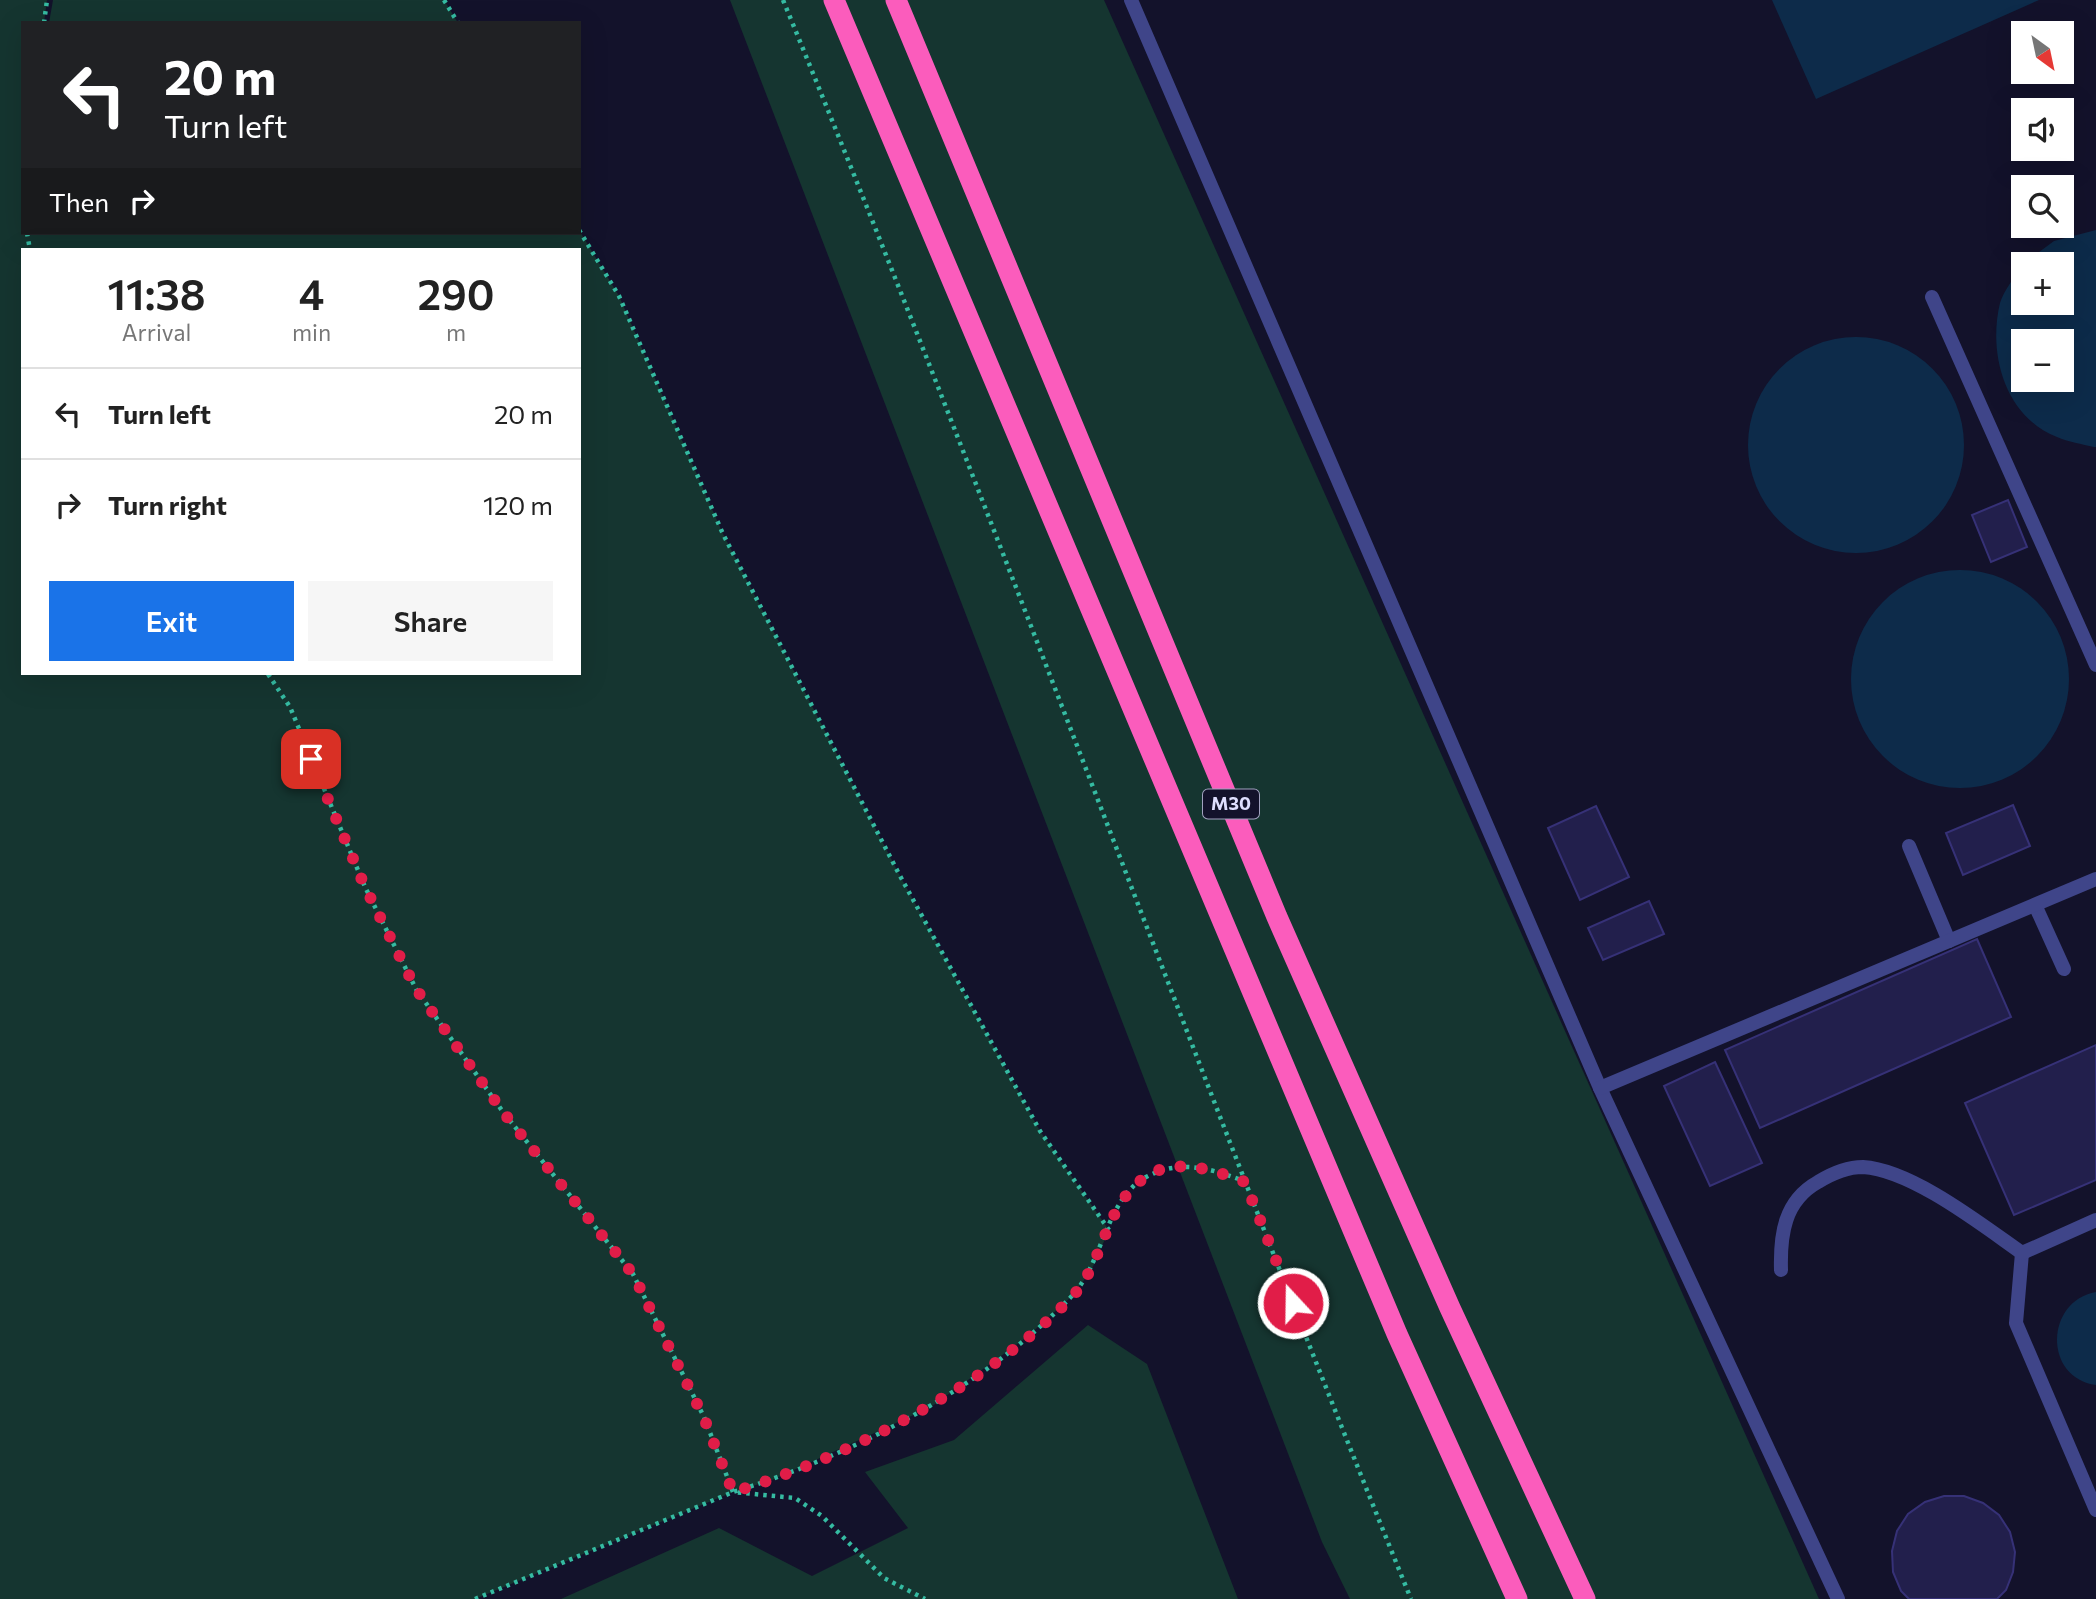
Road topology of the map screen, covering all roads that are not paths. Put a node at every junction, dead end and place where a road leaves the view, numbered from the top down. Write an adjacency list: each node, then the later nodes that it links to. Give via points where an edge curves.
1 (834, 0): 16 (highway, M30, via 1370,1271)
2 (896, 0): 17 (highway, M30, via 1277,916)
3 (1131, 0): 11 (lane)
4 (1932, 297): 5 (lane)
5 (2096, 665)
6 (1909, 846): 9 (lane)
7 (2096, 879): 8 (lane)
8 (2035, 905): 9 (lane); 10 (lane)
9 (1949, 941): 11 (lane)
10 (2064, 969)
11 (1600, 1087): 18 (lane)
12 (2096, 1220): 13 (lane)
13 (2022, 1253): 14 (lane, via 1952,1204 1889,1172 1861,1167 1833,1173 1805,1189 1786,1216 1780,1242); 15 (lane, via 2016,1323)
14 (1781, 1270)
15 (2096, 1510)
16 (1517, 1599)
17 (1585, 1599)
18 (1838, 1599)

